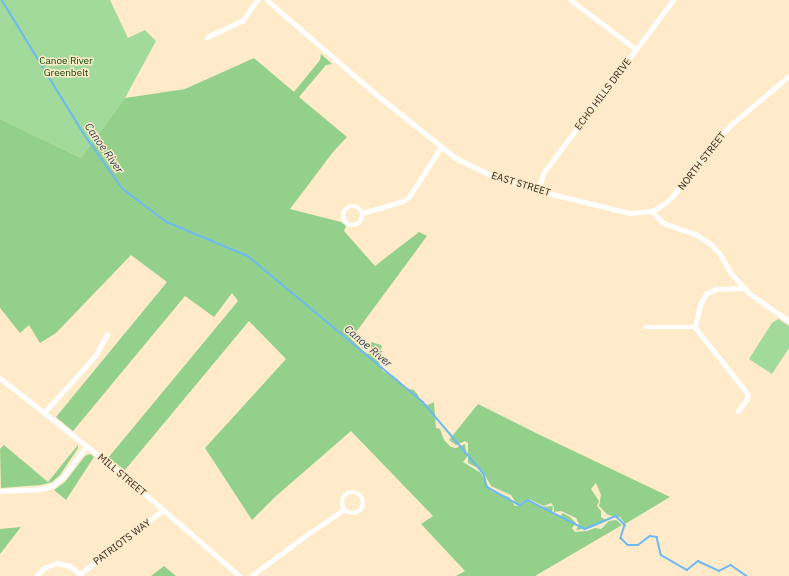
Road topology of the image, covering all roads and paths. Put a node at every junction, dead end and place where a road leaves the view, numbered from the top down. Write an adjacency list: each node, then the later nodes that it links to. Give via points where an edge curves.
1 (257, 0): 5 (street, via 242,21)
2 (268, 0): 8 (street, EAST STREET)
3 (571, 0): 6 (street)
4 (673, 0): 6 (street, ECHO HILLS DRIVE)
5 (207, 37)
6 (636, 49): 9 (street, ECHO HILLS DRIVE, via 544,172)
7 (788, 77): 10 (street, NORTH STREET, via 733,123 717,139 672,197)
8 (441, 147): 9 (street, EAST STREET, via 465,163 492,176); 11 (street, via 409,197)
9 (538, 190): 10 (street, EAST STREET, via 630,212)
10 (652, 211): 12 (street, via 663,223 697,235 711,244)
11 (362, 213): 11 (street, via 358,208 348,208 343,219 347,224 356,226 362,219)
12 (744, 288): 13 (street, via 755,299); 15 (street, via 716,289 706,294 700,305)
13 (789, 321)
14 (645, 327): 15 (street)
15 (695, 327): 18 (street, via 748,395)
16 (107, 334): 19 (street, via 95,356)
17 (0, 378): 19 (street, MILL STREET)
18 (739, 411)
19 (44, 413): 20 (street, MILL STREET)
20 (86, 447): 21 (street, via 54,485 42,489); 22 (street, MILL STREET, via 121,473)
21 (0, 491)
22 (163, 510): 24 (street, PATRIOTS WAY); 26 (street, MILL STREET)
23 (343, 510): 23 (street, via 345,496 350,493 361,494 364,503 361,512 351,514); 27 (street)
24 (81, 575): 25 (street, PATRIOTS WAY, via 70,566 57,563 44,568)
25 (36, 576)
26 (240, 576)
27 (251, 576)

